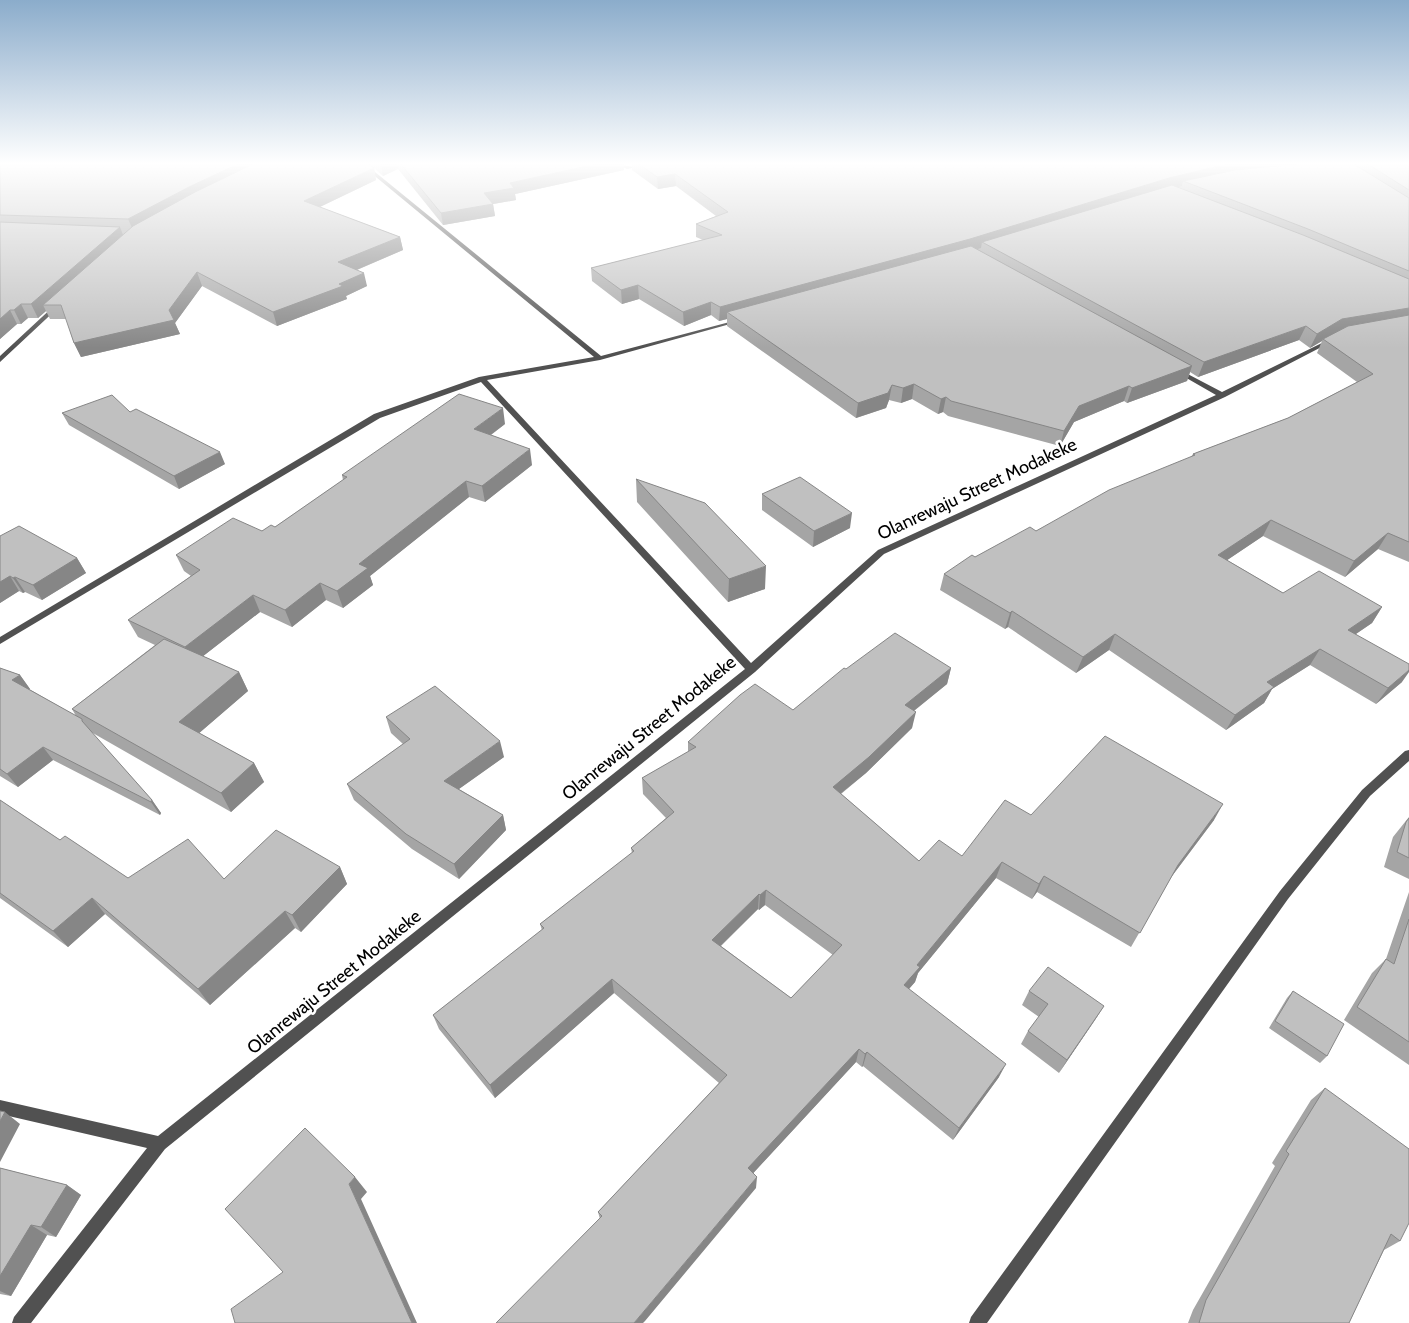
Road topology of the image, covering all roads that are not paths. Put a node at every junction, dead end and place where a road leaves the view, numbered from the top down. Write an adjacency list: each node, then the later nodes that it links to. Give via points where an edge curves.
1 (437, 225): 7 (street)
2 (64, 300): 6 (street)
3 (742, 318): 7 (street)
4 (1338, 336): 11 (street, Olanrewaju Street Modakeke)
5 (0, 344): 6 (street)
6 (14, 345): 8 (street)
7 (600, 358): 10 (street)
8 (0, 360)
9 (1170, 366): 11 (street)
10 (482, 379): 12 (street, via 377,416); 13 (street)
11 (1222, 395): 13 (street, Olanrewaju Street Modakeke, via 881,552)
12 (0, 641)
13 (750, 669): 16 (street, Olanrewaju Street Modakeke)
14 (1409, 754): 18 (street, via 1366,793 1284,894)
15 (0, 1107): 16 (street)
16 (160, 1144): 17 (street, Olanrewaju Street Modakeke)
17 (20, 1323)
18 (977, 1323)

